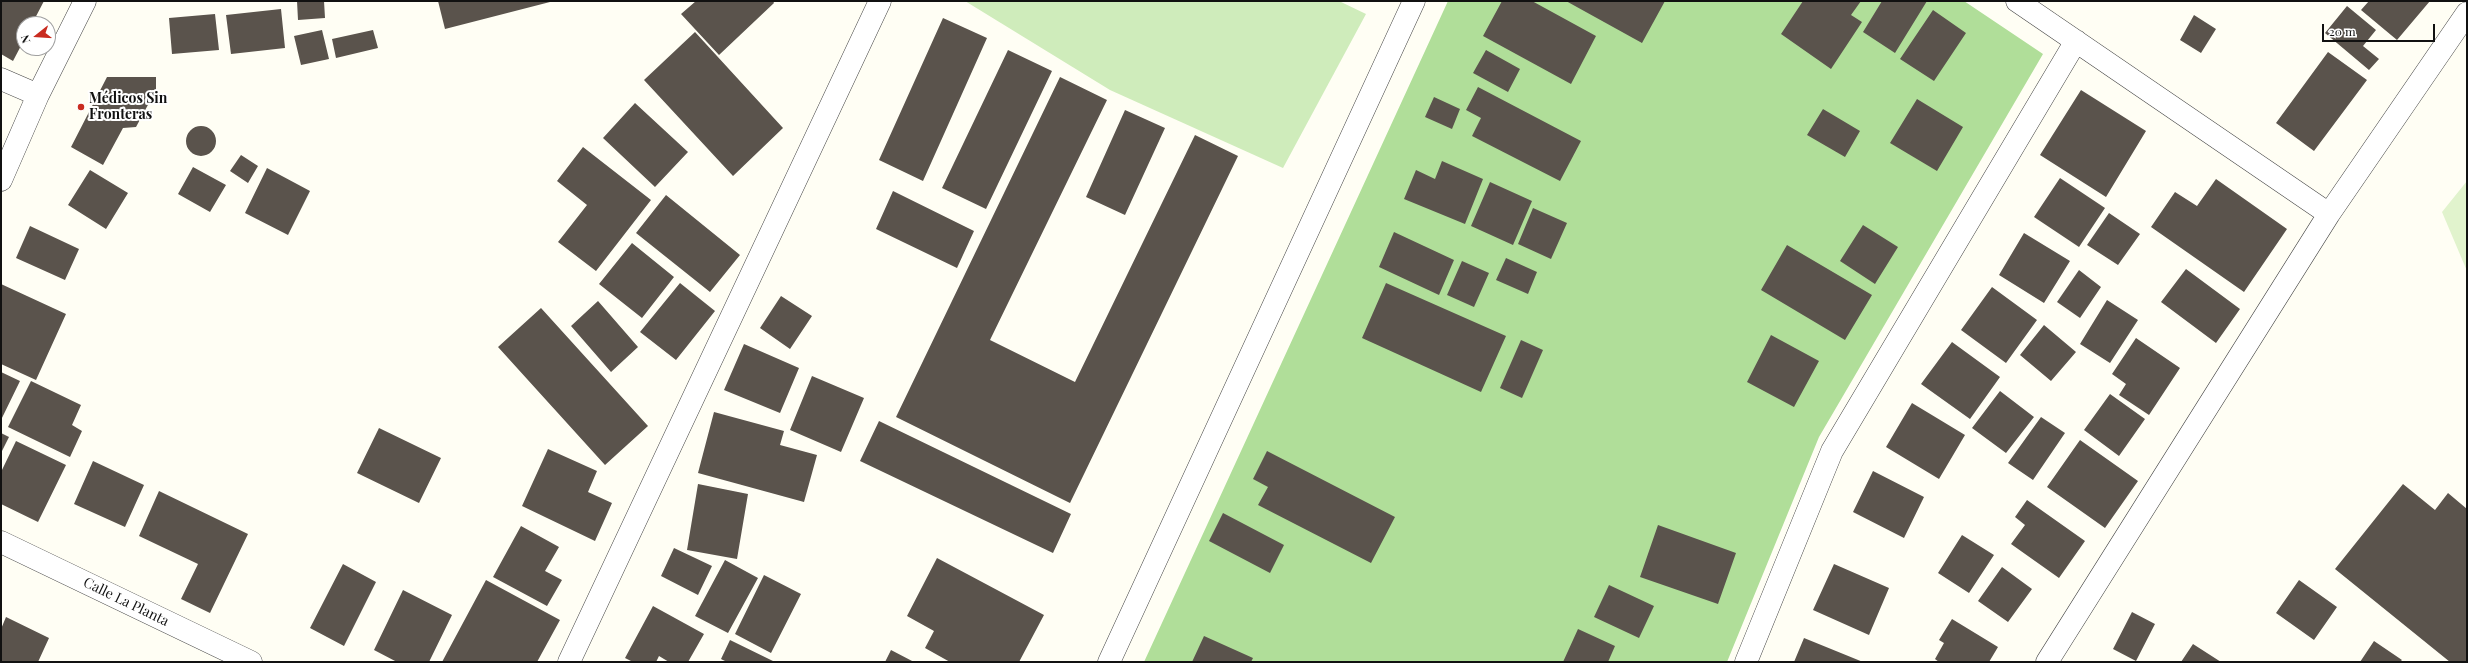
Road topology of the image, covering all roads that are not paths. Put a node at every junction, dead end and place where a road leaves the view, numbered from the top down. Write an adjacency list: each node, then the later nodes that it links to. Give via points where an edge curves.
1 (85, 1): 8 (street)
2 (880, 1): 14 (street)
3 (1414, 1): 15 (street)
4 (2017, 1): 6 (street)
5 (2467, 13): 10 (street)
6 (2076, 41): 10 (street); 16 (street, via 1832,451)
7 (1, 79): 8 (street)
8 (38, 95): 9 (street)
9 (1, 180)
10 (2329, 214): 12 (street)
11 (1, 542): 13 (street, Calle La Planta)
12 (2051, 660)
13 (251, 662)
14 (569, 662)
15 (1109, 662)
16 (1746, 662)

